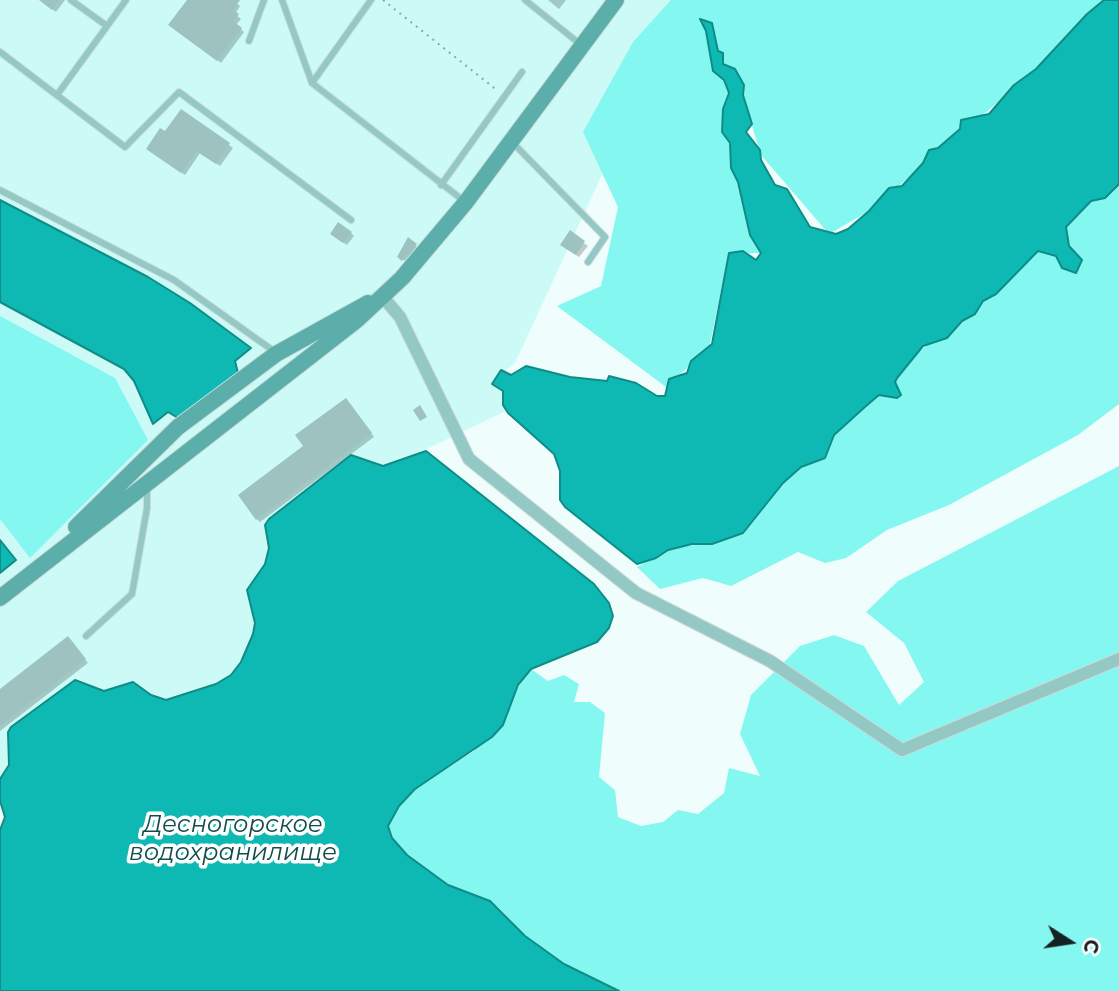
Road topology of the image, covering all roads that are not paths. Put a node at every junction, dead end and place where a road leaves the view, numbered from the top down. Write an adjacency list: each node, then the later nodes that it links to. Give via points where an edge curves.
1 (71, 0): 8 (lane)
2 (126, 0): 8 (lane)
3 (264, 0): 9 (lane)
4 (282, 0): 13 (lane)
5 (371, 0): 13 (lane)
6 (525, 0): 10 (lane)
7 (616, 0): 10 (street)
8 (107, 26): 14 (lane)
9 (249, 41)
10 (582, 46): 15 (street)
11 (0, 52): 14 (lane)
12 (522, 72): 16 (lane)
13 (312, 83): 16 (lane)
14 (57, 95): 19 (lane, via 125,147 179,92)
15 (512, 141): 18 (street); 20 (lane, via 605,237)
16 (441, 185): 18 (lane)
17 (0, 190): 22 (lane, via 174,280)
18 (466, 202): 21 (street, via 419,261)
19 (351, 220)
20 (588, 262)
21 (382, 296): 22 (street); 23 (street); 27 (street, via 400,317 469,459 636,593 770,661 902,750)
22 (276, 354): 24 (street, via 178,427)
23 (146, 482): 24 (street); 26 (lane, via 147,508 132,594)
24 (24, 579): 25 (street)
25 (0, 598)
26 (86, 636)
27 (1119, 659)

